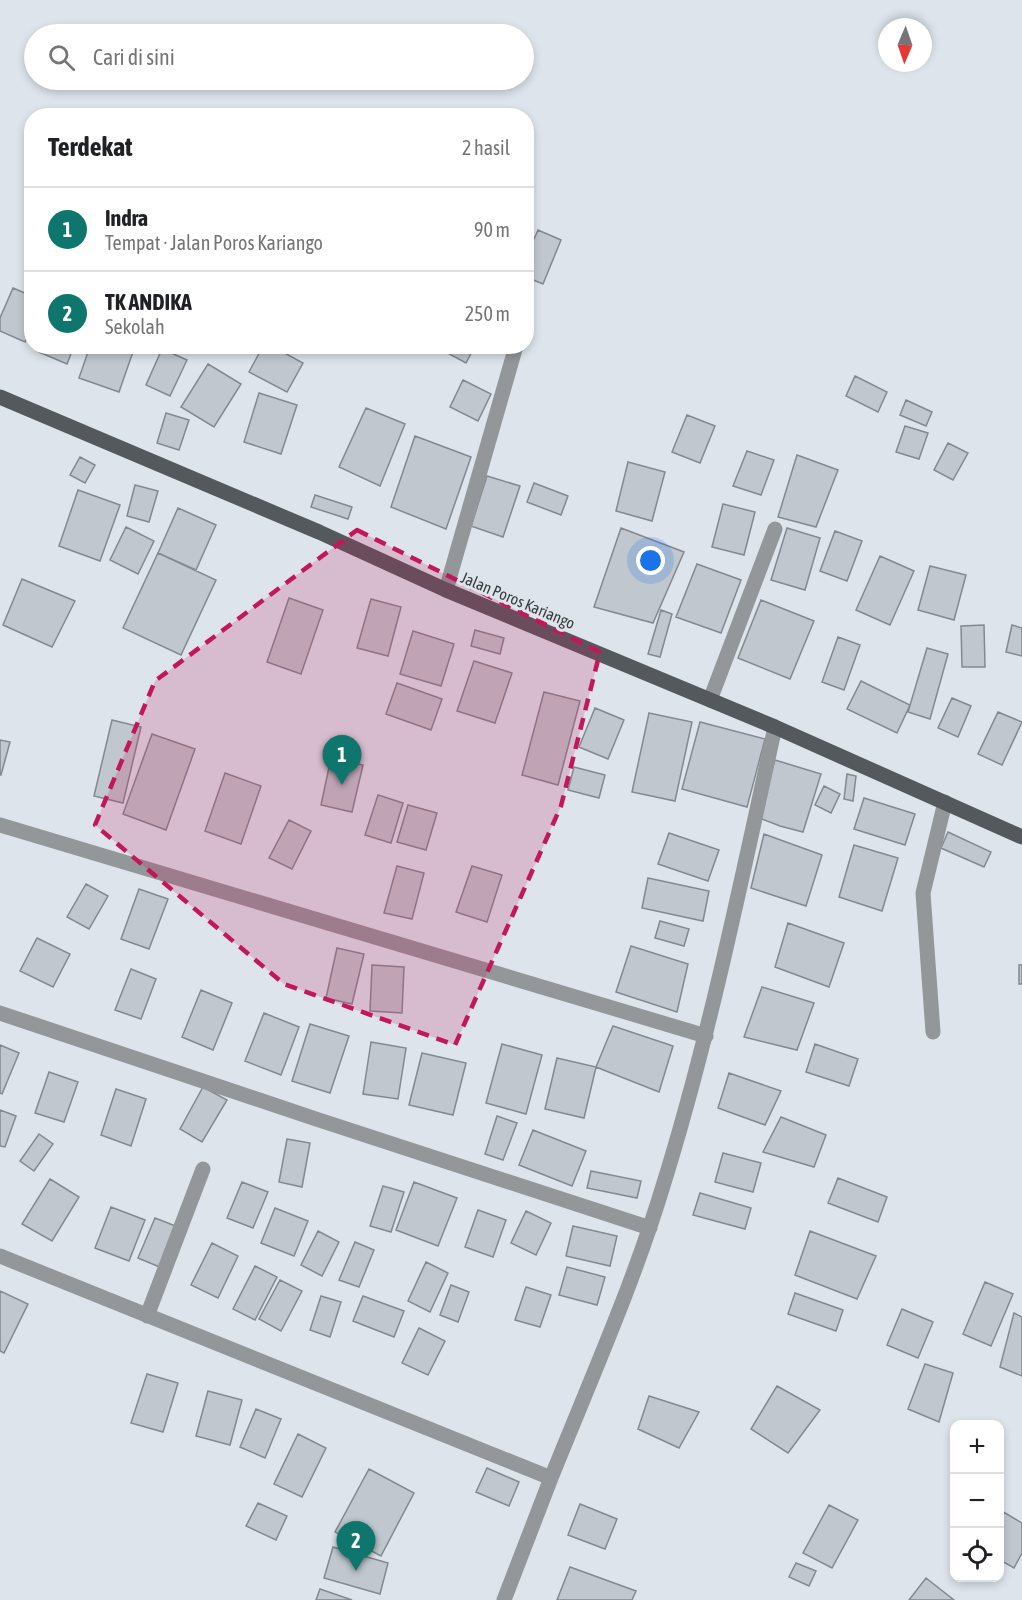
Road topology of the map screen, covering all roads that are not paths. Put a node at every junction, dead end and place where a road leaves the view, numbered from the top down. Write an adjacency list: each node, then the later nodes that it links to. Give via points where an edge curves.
1 (514, 354): 4 (street)
2 (0, 397): 4 (main road, Jalan Poros Kariango)
3 (775, 529): 5 (street)
4 (446, 590): 5 (main road, Jalan Poros Kariango)
5 (710, 700): 6 (main road, Jalan Poros Kariango)
6 (775, 728): 7 (main road, Jalan Poros Kariango); 12 (street)
7 (945, 802): 9 (main road, Jalan Poros Kariango); 11 (street, via 923,892)
8 (0, 825): 12 (street)
9 (1022, 837)
10 (0, 1012): 14 (street)
11 (933, 1032)
12 (706, 1036): 14 (street)
13 (203, 1169): 16 (street)
14 (650, 1228): 17 (street)
15 (0, 1256): 16 (street)
16 (147, 1316): 17 (street)
17 (551, 1478): 18 (street)
18 (504, 1600)

